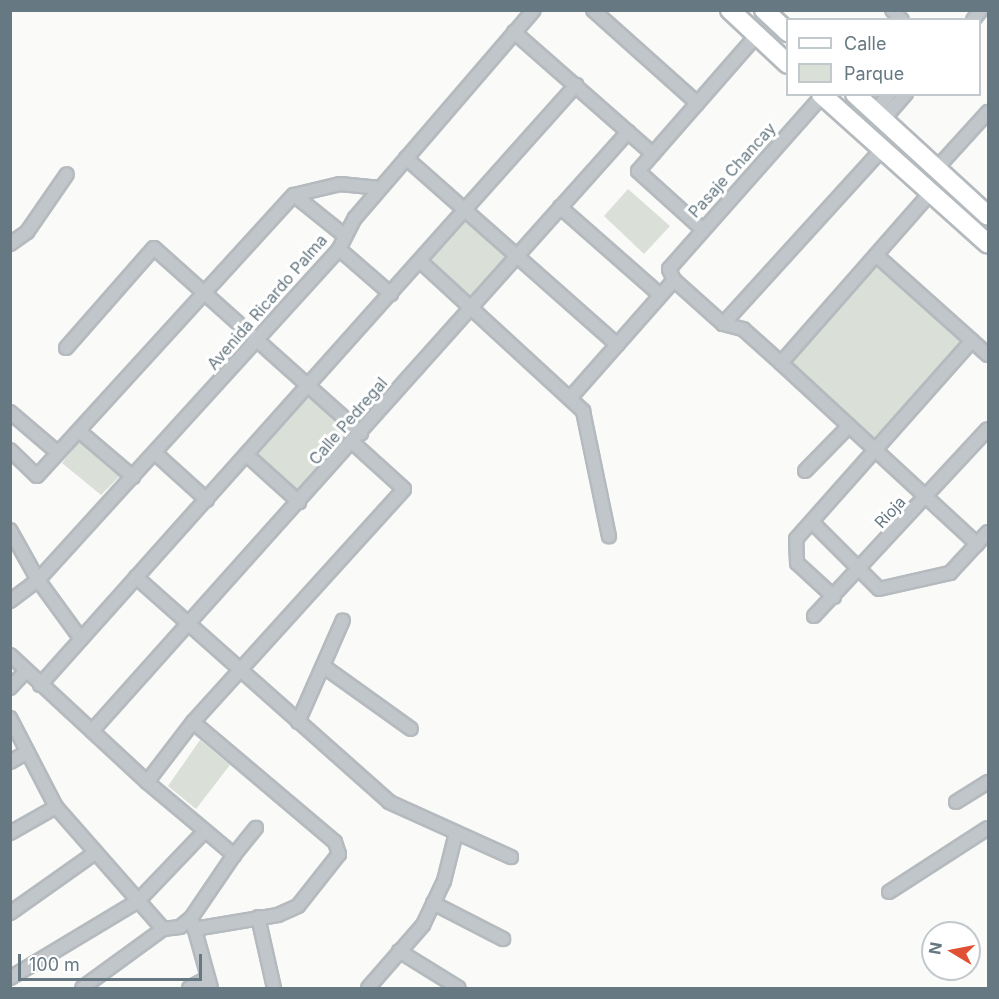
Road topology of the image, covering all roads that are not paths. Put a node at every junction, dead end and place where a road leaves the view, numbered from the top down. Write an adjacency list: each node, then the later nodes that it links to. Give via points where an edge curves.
1 (534, 10): 6 (street, Avenida Ricardo Palma)
2 (593, 10): 15 (street)
3 (730, 10): 7 (main road)
4 (764, 10): 5 (main road)
5 (786, 30)
6 (514, 32): 9 (street); 21 (street, Avenida Ricardo Palma)
7 (757, 35): 8 (main road); 15 (street)
8 (786, 62)
9 (576, 85): 18 (street); 28 (street)
10 (820, 96): 30 (street, Pasaje Chancay)
11 (822, 96): 19 (main road)
12 (857, 96): 17 (main road)
13 (888, 96): 17 (street)
14 (904, 96): 17 (street)
15 (697, 103): 20 (street)
16 (988, 112): 22 (street)
17 (879, 116): 22 (main road)
18 (628, 132): 20 (street); 27 (street, Calle Pedregal)
19 (882, 149): 25 (main road); 43 (street)
20 (653, 154): 30 (street, via 638,171)
21 (406, 158): 24 (street, Avenida Ricardo Palma); 28 (street)
22 (937, 168): 29 (main road)
23 (68, 174): 32 (street, via 27,232)
24 (380, 188): 26 (street, via 340,184); 31 (street, Avenida Ricardo Palma)
25 (931, 192): 33 (main road); 35 (street)
26 (294, 195): 31 (street); 39 (street)
27 (560, 207): 36 (street, Calle Pedregal); 41 (street)
28 (466, 211): 36 (street); 37 (street)
29 (988, 216)
30 (701, 228): 38 (street, Pasaje Chancay)
31 (344, 235): 34 (street, Avenida Ricardo Palma)
32 (10, 244)
33 (988, 244)
34 (339, 249): 40 (street); 44 (street, Avenida Ricardo Palma)
35 (876, 255): 45 (street); 49 (street)
36 (515, 256): 42 (street, Calle Pedregal); 46 (street)
37 (420, 261): 40 (street); 42 (street)
38 (671, 275): 41 (street, Pasaje Chancay); 43 (street)
39 (206, 294): 44 (street); 47 (street, via 154,248); 55 (street)
40 (391, 294): 50 (street)
41 (660, 295): 46 (street, Pasaje Chancay)
42 (470, 306): 51 (street); 56 (street, Calle Pedregal)
43 (723, 324): 49 (street, via 743,329)
44 (257, 340): 50 (street); 60 (street, Avenida Ricardo Palma)
45 (972, 341): 48 (street); 58 (street)
46 (617, 345): 51 (street, Pasaje Chancay)
47 (66, 348)
48 (988, 355)
49 (781, 363): 53 (street)
50 (308, 386): 56 (street); 61 (street)
51 (571, 397): 70 (street, via 587,420)
52 (10, 412): 59 (street)
53 (849, 426): 58 (street); 62 (street)
54 (988, 429): 64 (street, Rioja)
55 (79, 431): 59 (street); 63 (street)
56 (356, 437): 66 (street, Calle Pedregal); 83 (street, via 404,489)
57 (10, 450): 59 (street, via 38,476)
58 (877, 452): 64 (street); 67 (street)
59 (58, 453)
60 (154, 453): 63 (street, Avenida Ricardo Palma); 65 (street)
61 (248, 456): 65 (street); 66 (street)
62 (805, 471)
63 (133, 477): 74 (street, Avenida Ricardo Palma)
64 (927, 498): 71 (street); 72 (street, Rioja)
65 (207, 500): 73 (street)
66 (299, 502): 79 (street, Calle Pedregal)
67 (813, 523): 72 (street); 75 (street, via 793,545 797,563)
68 (10, 530): 74 (street)
69 (988, 532): 71 (street)
70 (609, 536)
71 (977, 544): 72 (street, via 950,573 940,577 879,589)
72 (860, 569): 75 (street, Rioja)
73 (136, 577): 79 (street); 80 (street)
74 (38, 580): 76 (street, Avenida Ricardo Palma); 80 (street)
75 (834, 597): 77 (street, Rioja)
76 (10, 601)
77 (814, 616)
78 (343, 620): 82 (street)
79 (189, 624): 83 (street); 91 (street, Calle Pedregal)
80 (81, 639): 85 (street)
81 (10, 655): 84 (street)
82 (323, 666): 89 (street); 90 (street)
83 (241, 671): 88 (street); 89 (street)
84 (25, 672): 85 (street); 86 (street)
85 (40, 686): 91 (street)
86 (10, 688)
87 (10, 718): 92 (street)
88 (193, 722): 94 (street); 110 (street, via 338,846 339,854 298,906)
89 (298, 722): 102 (street, via 389,802)
90 (411, 729)
91 (92, 731): 94 (street)
92 (27, 752): 93 (street); 97 (street)
93 (10, 762)
94 (147, 782): 100 (street)
95 (988, 782): 96 (street)
96 (956, 802)
97 (56, 807): 101 (street); 103 (street)
98 (256, 828): 104 (street)
99 (988, 828): 106 (street)
100 (205, 831): 104 (street); 107 (street)
101 (10, 833)
102 (456, 833): 105 (street); 108 (street)
103 (96, 852): 107 (street); 109 (street)
104 (234, 855): 111 (street)
105 (511, 857)
106 (889, 892)
107 (138, 902): 112 (street); 115 (street)
108 (433, 903): 113 (street); 114 (street, via 423,925)
109 (10, 913)
110 (258, 917): 111 (street); 120 (street)
111 (193, 924): 112 (street); 117 (street)
112 (163, 929): 116 (street)
113 (503, 939)
114 (399, 951): 121 (street); 122 (street)
115 (10, 978)
116 (101, 983): 118 (street)
117 (209, 983): 119 (street)
118 (82, 988)
119 (189, 988)
120 (274, 988)
121 (368, 988)
122 (459, 988)

